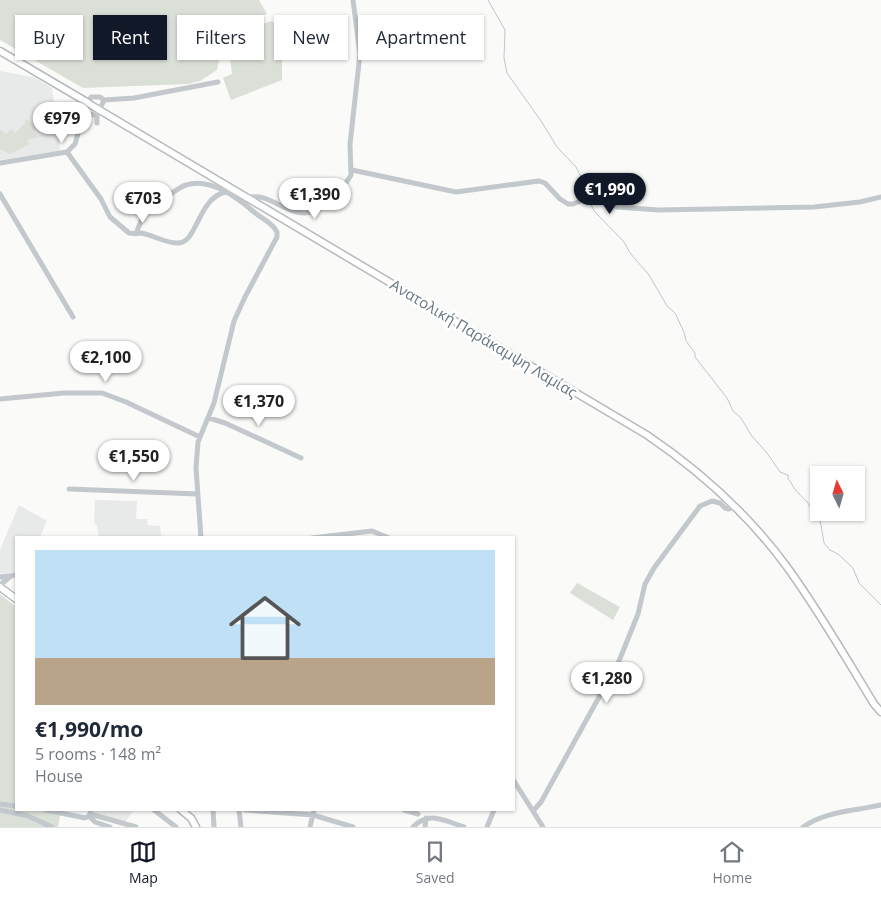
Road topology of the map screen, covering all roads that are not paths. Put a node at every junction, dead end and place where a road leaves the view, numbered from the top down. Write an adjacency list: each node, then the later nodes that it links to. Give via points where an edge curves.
1 (354, 0): 10 (street, via 360,54 350,144)
2 (0, 51): 5 (main road, Ανατολική Παράκαμψη Λαμίας, via 88,103)
3 (218, 82): 4 (street, via 134,98)
4 (104, 100): 5 (street); 6 (street, via 89,98)
5 (98, 113): 6 (street); 7 (street); 11 (main road, Ανατολική Παράκαμψη Λαμίας)
6 (82, 120): 8 (street, via 75,145)
7 (97, 123)
8 (67, 152): 9 (street); 15 (street, via 111,218 126,232)
9 (0, 163)
10 (352, 170): 13 (street, via 456,192 539,181 568,204 595,197 617,207 659,210 814,207); 14 (street, via 329,202 308,212 294,212 261,196)
11 (227, 191): 14 (main road, Ανατολική Παράκαμψη Λαμίας); 15 (street, via 211,184 186,185 148,209); 15 (street, via 213,197 190,236 182,242); 18 (street, via 276,228 278,234 234,321)
12 (0, 194): 16 (street)
13 (881, 197)
14 (246, 198): 23 (main road, Ανατολική Παράκαμψη Λαμίας, via 647,435 695,471)
15 (136, 234)
16 (73, 317)
17 (0, 399): 19 (street, via 102,392)
18 (209, 418): 19 (street); 20 (street)
19 (200, 437): 22 (street, via 196,457)
20 (301, 458)
21 (69, 489): 22 (street)
22 (198, 494): 24 (street)
23 (735, 507): 32 (main road, Ανατολική Παράκαμψη Λαμίας, via 795,578); 47 (street, via 724,508 712,501 700,506 654,568 645,584 638,614 620,661)
24 (200, 536)
25 (329, 536): 26 (street, via 372,531)
26 (384, 536)
27 (14, 576): 28 (street); 29 (street)
28 (1, 577)
29 (0, 586): 30 (main road)
30 (15, 598)
31 (881, 700): 32 (street)
32 (874, 704): 33 (main road); 34 (main road, Ανατολική Παράκαμψη Λαμίας)
33 (881, 712)
34 (881, 719)
35 (515, 783): 47 (street)
36 (0, 804): 38 (street)
37 (881, 805): 66 (street, via 836,813)
38 (15, 806)
39 (0, 810): 53 (street, via 28,816)
40 (51, 811): 49 (street, via 84,817)
41 (155, 811): 56 (street)
42 (182, 811): 57 (main road)
43 (213, 811): 58 (street)
44 (239, 811): 59 (street)
45 (272, 811): 50 (street)
46 (494, 811): 64 (street)
47 (533, 811): 65 (street)
48 (419, 812): 51 (street)
49 (90, 813): 54 (street, via 95,822); 55 (street)
50 (313, 813): 52 (street); 60 (street)
51 (423, 819): 61 (street); 62 (street); 63 (street, via 438,818)
52 (349, 826)
53 (52, 827)
54 (110, 827)
55 (136, 827)
56 (176, 827)
57 (196, 827)
58 (214, 827)
59 (241, 827)
60 (310, 827)
61 (413, 827)
62 (425, 827)
63 (464, 827)
64 (487, 827)
65 (543, 827)
66 (803, 827)

